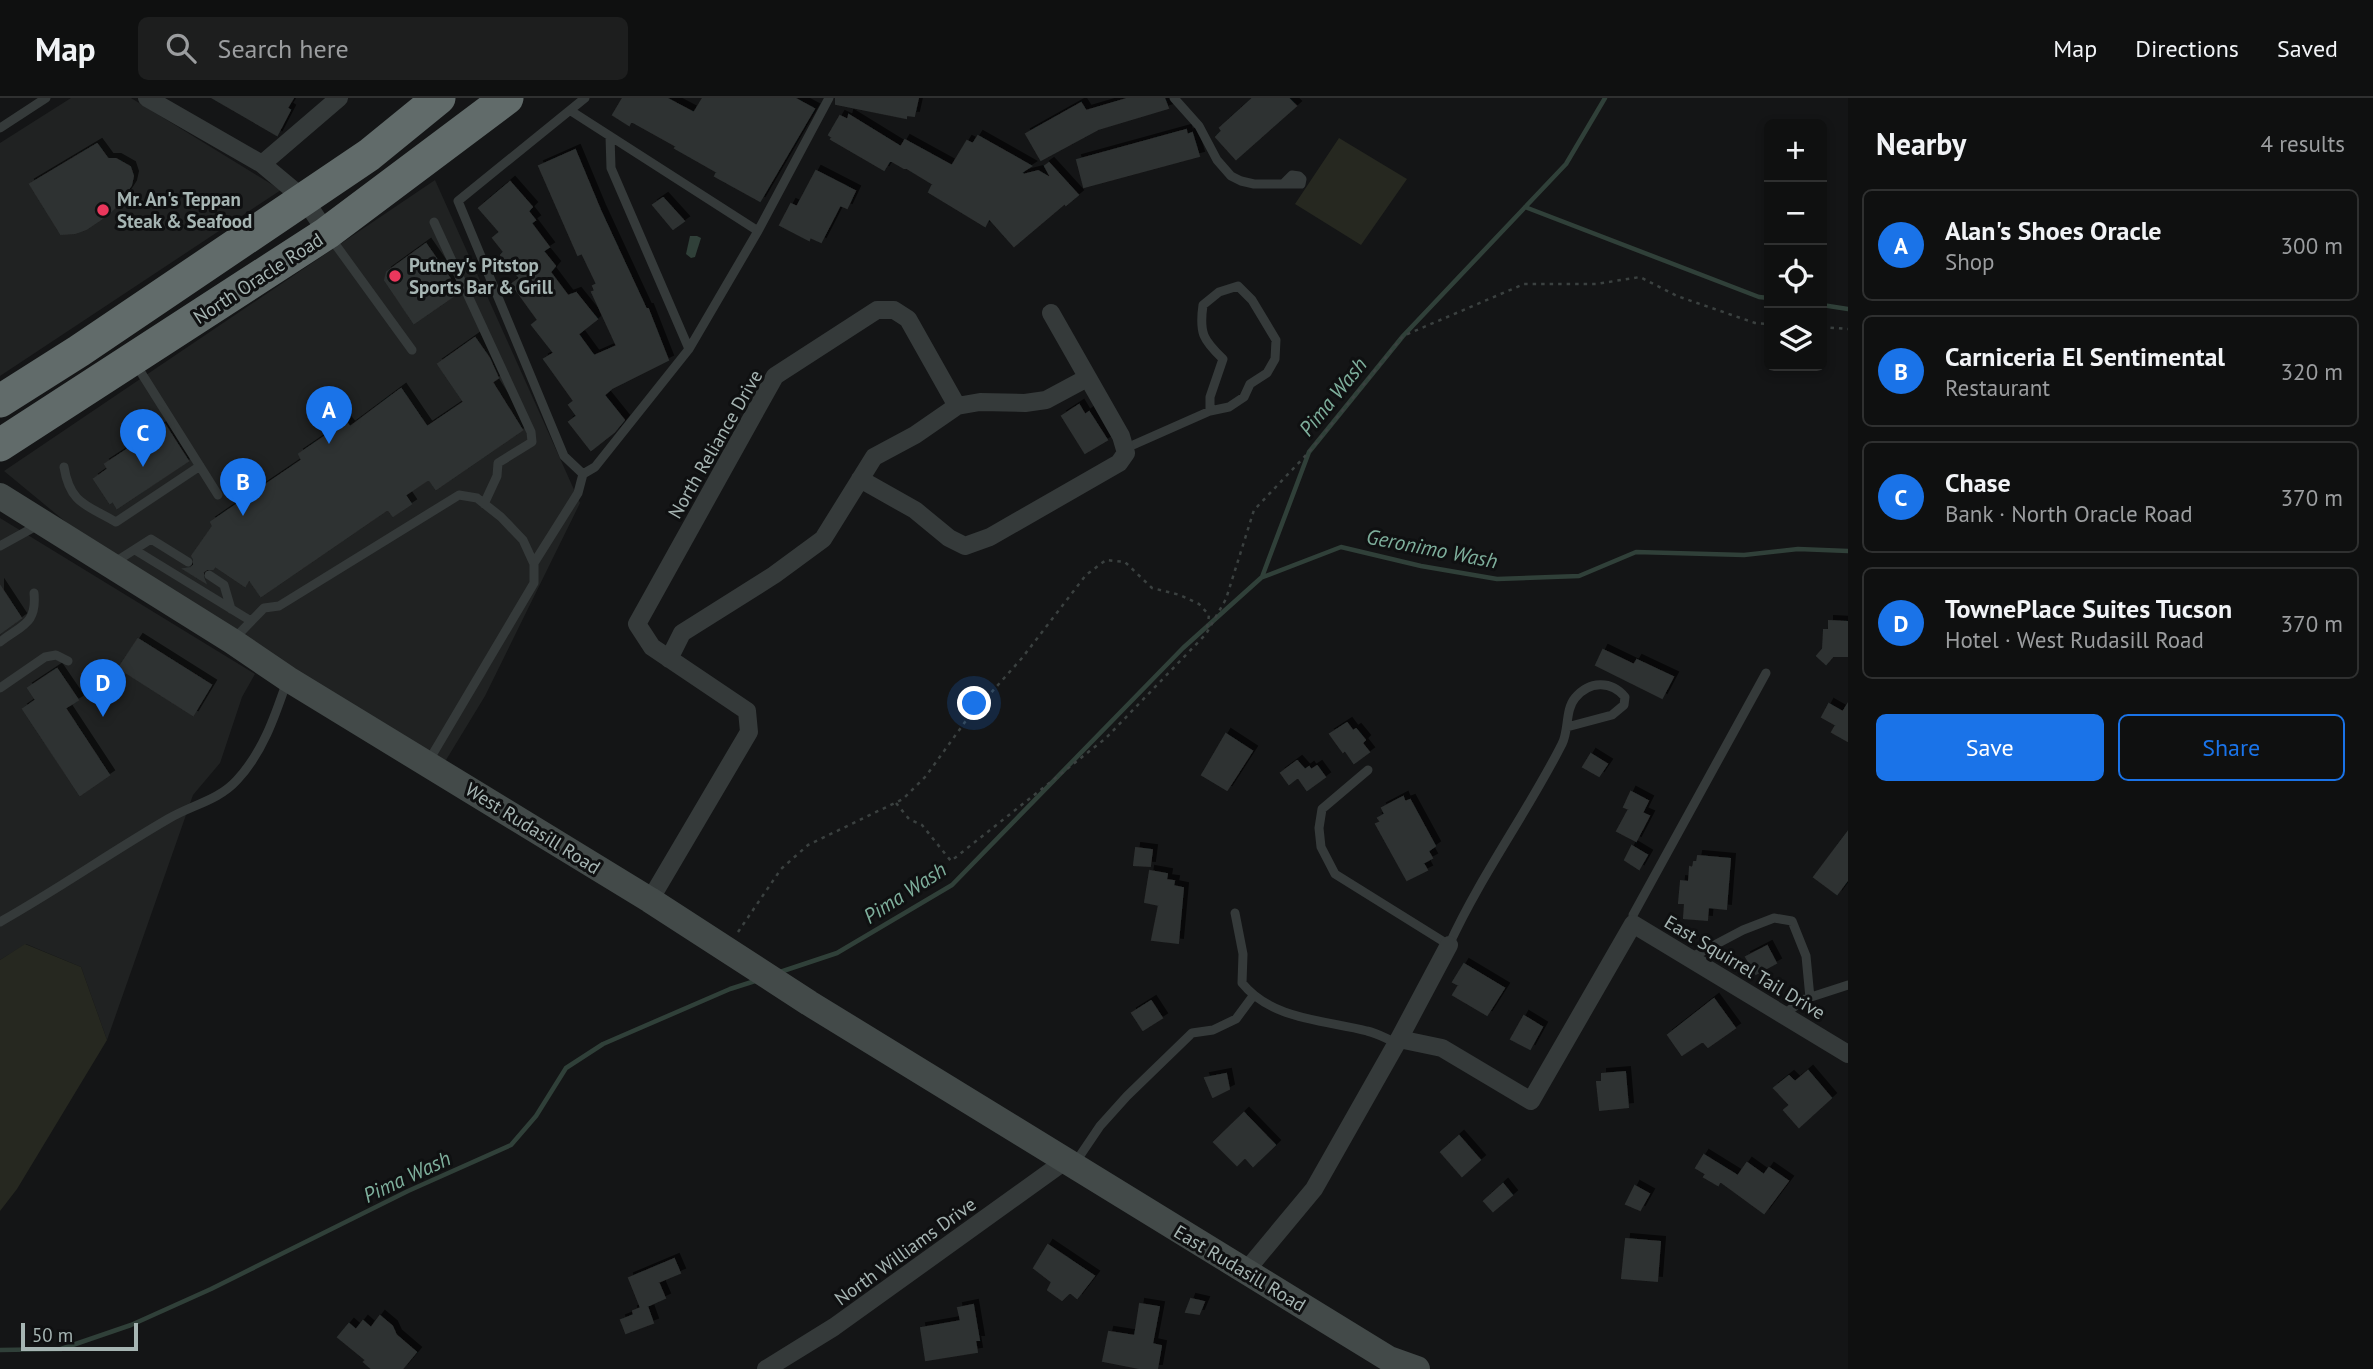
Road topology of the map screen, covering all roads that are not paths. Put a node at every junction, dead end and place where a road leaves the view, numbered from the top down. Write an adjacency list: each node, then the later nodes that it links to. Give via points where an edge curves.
1 (46, 98): 10 (lane)
2 (147, 98): 12 (street)
3 (337, 98): 12 (street)
4 (439, 98): 14 (highway, North Oracle Road)
5 (507, 98): 17 (highway, North Oracle Road)
6 (585, 98): 9 (lane)
7 (829, 98): 16 (lane)
8 (1174, 98): 13 (lane, via 1199,126 1224,171 1241,181)
9 (571, 111): 11 (lane); 30 (lane, via 457,201 564,456)
10 (0, 128)
11 (610, 136): 16 (lane); 19 (lane, via 611,168)
12 (262, 164): 14 (street)
13 (1283, 184)
14 (304, 200): 17 (street); 23 (highway, North Oracle Road)
15 (434, 222): 34 (lane, via 531,432 532,442 498,463)
16 (758, 231): 19 (lane)
17 (327, 233): 20 (lane); 21 (highway, North Oracle Road)
18 (1051, 313): 22 (street)
19 (689, 349): 30 (lane, via 595,467)
20 (412, 351)
21 (133, 360): 26 (highway, North Oracle Road); 28 (lane)
22 (1087, 378): 24 (street, via 1046,400); 27 (street)
23 (0, 401)
24 (957, 406): 31 (street, via 874,457); 47 (street, North Reliance Drive, via 908,319 894,310 877,310 775,376 637,624 652,647)
25 (1210, 411): 25 (lane, via 1229,407 1244,397 1250,384 1267,373 1275,359 1276,340 1252,300 1237,286 1219,292 1203,305 1206,343 1223,359); 27 (lane)
26 (0, 445)
27 (1124, 449): 31 (street, via 1119,463 990,537 965,546)
28 (200, 466): 29 (lane, via 116,522 77,500 67,487); 32 (lane)
29 (64, 467)
30 (583, 474): 39 (lane, via 578,493)
31 (860, 479): 47 (street, via 823,539 682,633)
32 (218, 495)
33 (0, 496): 35 (street, West Rudasill Road)
34 (484, 503): 39 (lane, via 523,541); 44 (lane, via 459,495 279,606 264,608)
35 (42, 523): 36 (lane); 40 (street, West Rudasill Road)
36 (0, 546)
37 (135, 550): 38 (lane, via 150,539); 40 (lane); 43 (lane)
38 (188, 562)
39 (534, 563): 53 (lane, via 534,583)
40 (109, 566): 45 (street, West Rudasill Road)
41 (209, 575): 43 (lane, via 225,585)
42 (34, 593): 46 (lane, via 32,618)
43 (231, 608): 44 (lane)
44 (251, 621): 45 (lane)
45 (232, 641): 50 (street, West Rudasill Road)
46 (0, 642)
47 (669, 659): 55 (street, via 747,710 749,732)
48 (68, 662): 51 (lane, via 56,655 45,657)
49 (1766, 673): 58 (lane, via 1633,915)
50 (288, 680): 53 (street, West Rudasill Road); 57 (lane, via 256,756 235,782)
51 (0, 688)
52 (1567, 727): 52 (lane, via 1575,698 1594,684 1619,689 1625,697 1624,705 1612,715); 59 (lane, via 1559,751)
53 (428, 763): 55 (street, West Rudasill Road)
54 (1368, 769): 59 (lane, via 1322,809 1321,847 1335,874)
55 (650, 900): 67 (street, West Rudasill Road)
56 (1235, 913): 62 (lane, via 1243,954 1242,984)
57 (0, 922)
58 (1633, 924): 60 (street, East Squirrel Tail Drive); 65 (street, East Squirrel Tail Drive, via 1531,1101 1442,1048)
59 (1449, 945): 65 (street)
60 (1690, 958): 63 (lane, via 1774,918 1792,921 1806,956); 64 (street, East Squirrel Tail Drive)
61 (1848, 985): 63 (lane)
62 (1253, 996): 65 (lane, via 1291,1014); 67 (lane, via 1236,1019 1213,1030 1192,1033 1127,1096)
63 (1810, 998): 64 (lane)
64 (1784, 1014): 66 (street, East Squirrel Tail Drive)
65 (1398, 1041): 68 (street, via 1314,1189)
66 (1848, 1054)
67 (1069, 1164): 68 (street, East Rudasill Road); 69 (street, North Williams Drive)
68 (1245, 1272): 70 (street, East Rudasill Road, via 1389,1359)
69 (766, 1369)
70 (1417, 1369)

